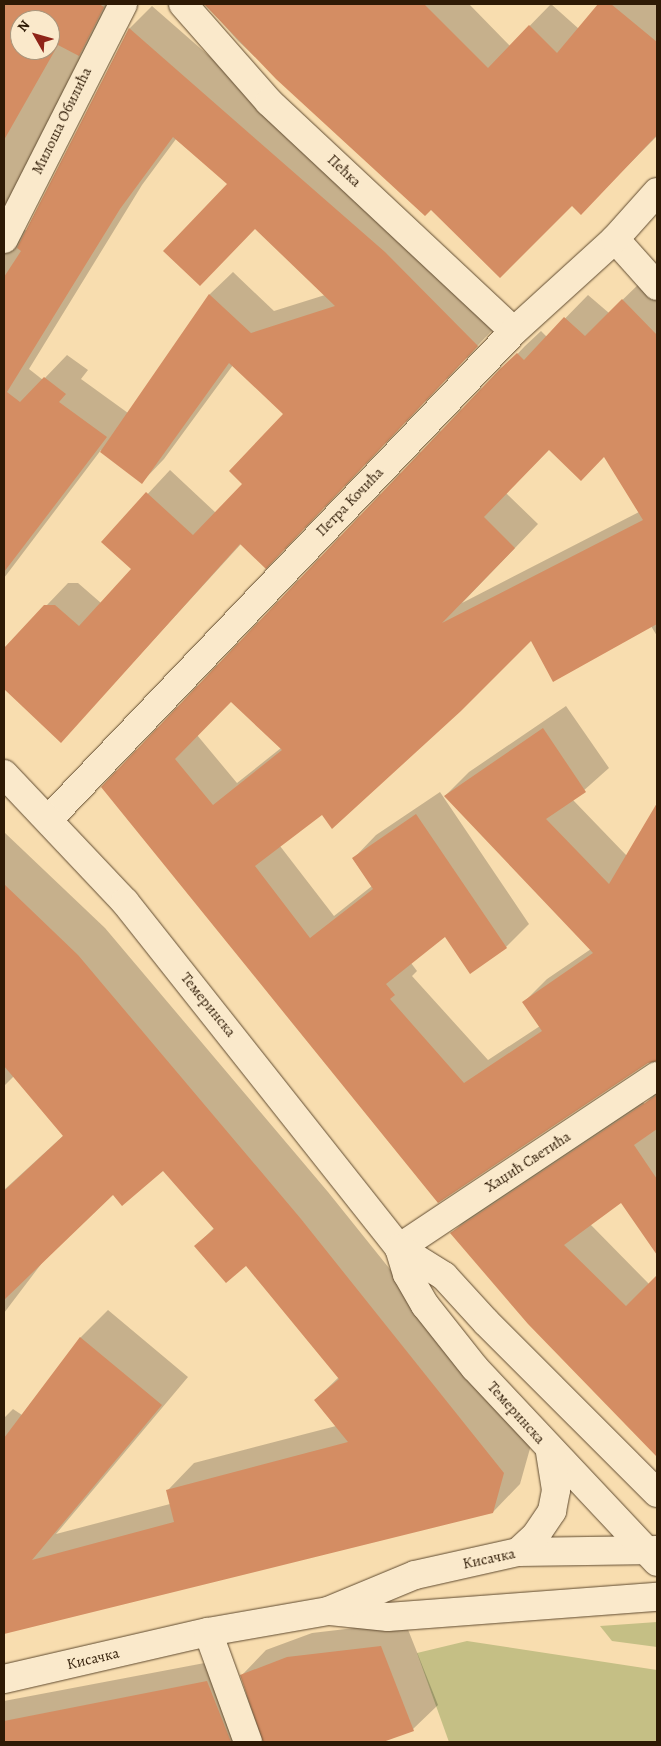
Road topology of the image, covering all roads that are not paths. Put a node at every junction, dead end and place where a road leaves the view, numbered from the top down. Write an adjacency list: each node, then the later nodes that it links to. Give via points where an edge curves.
1 (123, 4): 4 (street, Милоша Обилића)
2 (183, 4): 7 (street, Пећка, via 268,102)
3 (657, 192): 5 (street, Петра Кочића)
4 (4, 239)
5 (615, 239): 6 (street); 7 (street, Петра Кочића)
6 (657, 286)
7 (514, 331): 9 (street, Петра Кочића)
8 (4, 774): 9 (street, Темеринска)
9 (49, 819): 11 (street, Темеринска, via 125,902)
10 (657, 1076): 11 (street, Хаџић Светића)
11 (400, 1248): 12 (street, Темеринска, via 407,1274 425,1305 475,1368); 13 (street, Темеринска, via 444,1276)
12 (550, 1451): 14 (street, via 556,1490 552,1511 536,1535); 15 (street, Темеринска)
13 (657, 1493)
14 (518, 1552): 15 (street, Кисачка); 17 (street, Кисачка, via 415,1574)
15 (653, 1554)
16 (657, 1597): 17 (street, Кисачка, via 388,1618)
17 (328, 1611): 18 (street, Кисачка)
18 (208, 1632): 19 (street, Кисачка); 20 (street)
19 (4, 1679)
20 (248, 1742)

